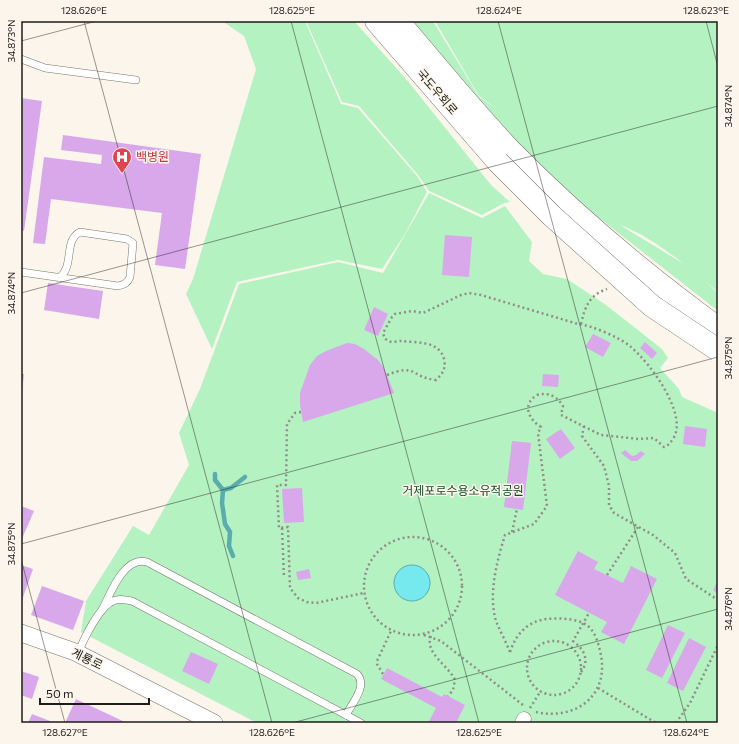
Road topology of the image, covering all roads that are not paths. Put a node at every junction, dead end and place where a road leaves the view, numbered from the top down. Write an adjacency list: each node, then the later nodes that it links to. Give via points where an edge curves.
1 (376, 21): 5 (highway, 국도우회로)
2 (398, 21): 5 (highway, 국도우회로)
3 (21, 59): 4 (lane, via 45,68)
4 (136, 80)
5 (504, 156): 8 (highway, via 661,286); 9 (highway, bridge, via 552,216 652,306)
6 (21, 272): 7 (lane)
7 (59, 278): 7 (lane, via 121,286 130,277 133,243 127,239 80,232 72,238 66,271)
8 (718, 328)
9 (718, 350)
10 (102, 610): 12 (lane); 13 (lane, via 114,600 132,601); 13 (lane, via 125,569 133,563 147,562 357,674 361,680 361,687)
11 (21, 633): 12 (street, 계룡로)
12 (78, 653): 14 (street, 계룡로)
13 (346, 715): 15 (lane)
14 (214, 723)
15 (361, 723)

